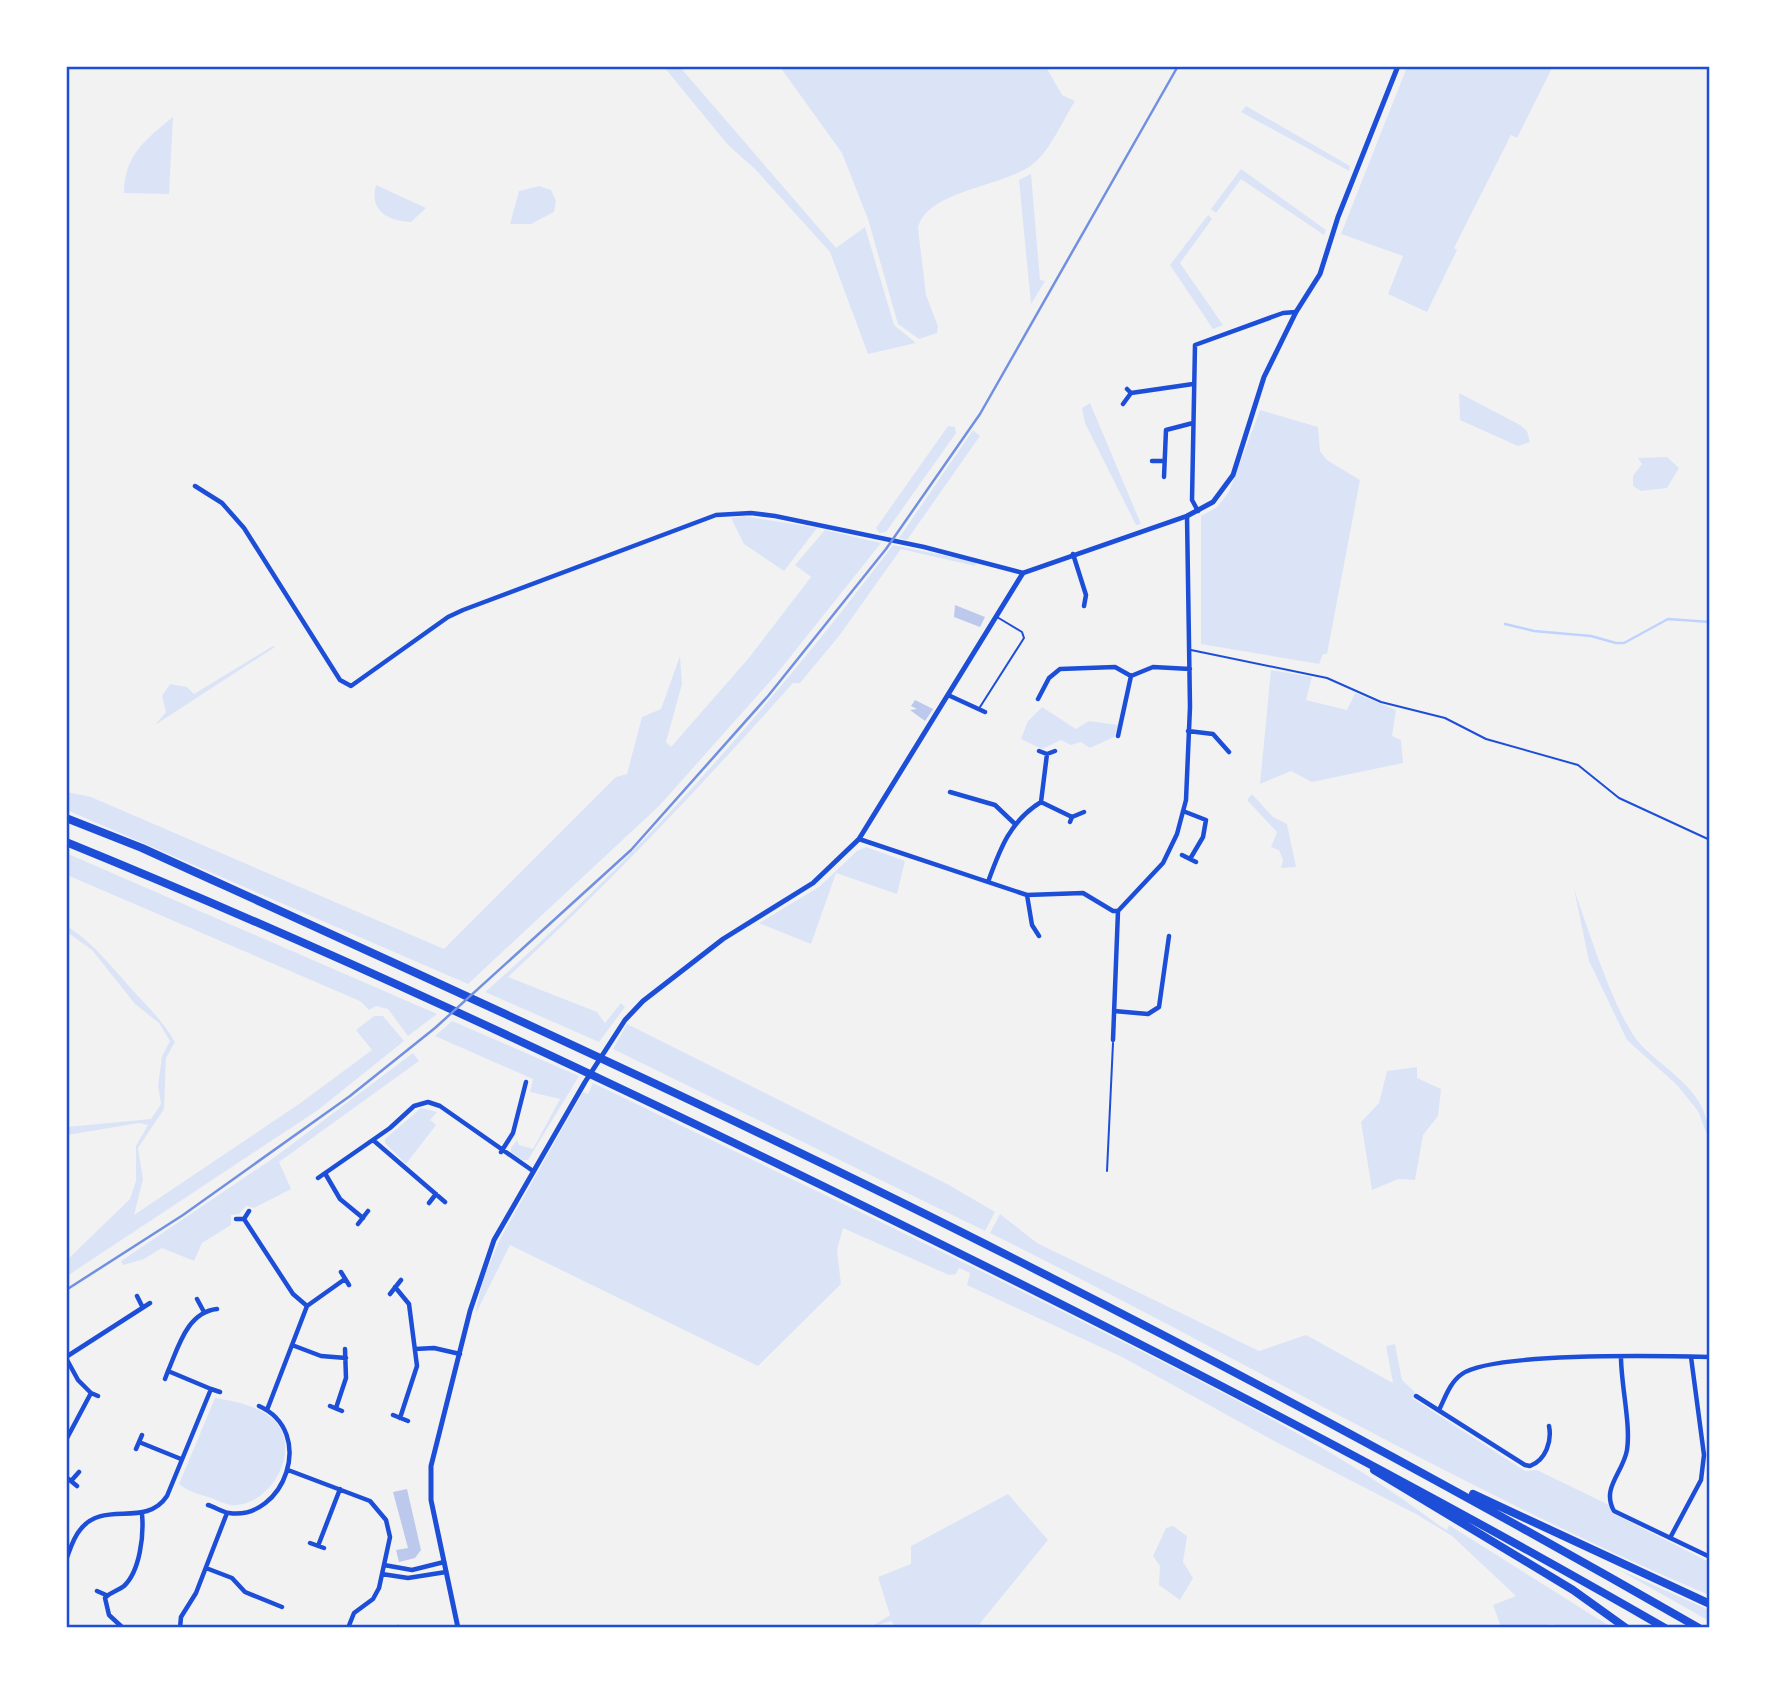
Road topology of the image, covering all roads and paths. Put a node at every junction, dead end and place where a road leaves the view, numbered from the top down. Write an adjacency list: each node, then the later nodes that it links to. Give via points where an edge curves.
1 (1398, 66): 2 (street, via 1320,274)
2 (1296, 312): 3 (street, via 1195,345); 10 (street, via 1256,397 1233,475 1213,502)
3 (1193, 384): 4 (street, via 1129,391); 5 (street)
4 (1123, 404)
5 (1193, 423): 7 (street, via 1166,430); 10 (street, via 1192,500)
6 (1152, 461): 7 (street)
7 (1164, 461): 8 (street)
8 (1164, 477)
9 (195, 486): 13 (street, via 222,503 244,528 340,680 351,686 448,617 701,520 751,513 924,547)
10 (1198, 511): 11 (street)
11 (1187, 516): 12 (street); 18 (street)
12 (1073, 554): 13 (street); 14 (street)
13 (1023, 573): 17 (street)
14 (1086, 596): 15 (street); 16 (street)
15 (1094, 600)
16 (1084, 606)
17 (996, 617): 21 (street); 23 (lane, via 1022,632 1024,638)
18 (1190, 650): 19 (street); 39 (lane, via 1327,678 1381,702 1445,718 1486,739 1578,765 1640,810)
19 (1189, 669): 20 (street, via 1153,667); 24 (street)
20 (1131, 676): 22 (street, via 1115,667 1060,669 1049,678); 25 (street)
21 (948, 695): 23 (street); 38 (street)
22 (1038, 699)
23 (982, 710)
24 (1188, 730): 28 (street, via 1224,738); 34 (street)
25 (1118, 736)
26 (1039, 751): 29 (street)
27 (1055, 751): 29 (street)
28 (1229, 752)
29 (1047, 754): 33 (street)
30 (961, 788): 32 (street)
31 (950, 793): 32 (street)
32 (959, 795): 37 (street, via 995,805)
33 (1041, 802): 35 (street, via 1071,820); 37 (street)
34 (1183, 811): 42 (street, via 1206,820 1203,837); 46 (street, via 1163,863)
35 (1084, 812)
36 (66, 817): 114 (highway, via 592,1053 1050,1276)
37 (1015, 824): 44 (street, via 1001,845)
38 (859, 839): 44 (street); 56 (street, via 813,883 723,939 643,1001 614,1034)
39 (1710, 840)
40 (66, 842): 108 (highway, via 462,1012 583,1069 1046,1294)
41 (1182, 855): 42 (street)
42 (1189, 859): 43 (street)
43 (1196, 862)
44 (988, 882): 45 (street)
45 (1027, 895): 46 (street, via 1083,893); 47 (street, via 1032,925)
46 (1118, 911): 49 (street)
47 (1039, 936)
48 (1169, 936): 49 (street, via 1159,1007 1148,1013)
49 (1114, 1011): 50 (street)
50 (1113, 1040): 57 (lane)
51 (526, 1082): 53 (street)
52 (509, 1113): 53 (street)
53 (518, 1115): 55 (street)
54 (373, 1140): 55 (street, via 414,1107 429,1102); 58 (street); 60 (street)
55 (501, 1152): 56 (street)
56 (533, 1171): 85 (street, via 486,1258)
57 (1107, 1171)
58 (326, 1175): 59 (street); 65 (street, via 340,1199)
59 (318, 1178)
60 (436, 1194): 61 (street); 62 (street)
61 (445, 1202)
62 (429, 1203)
63 (248, 1211): 67 (street)
64 (368, 1211): 65 (street)
65 (363, 1218): 68 (street)
66 (236, 1219): 67 (street)
67 (244, 1219): 79 (street, via 293,1294)
68 (358, 1224)
69 (341, 1272): 70 (street)
70 (345, 1279): 72 (street); 79 (street)
71 (401, 1280): 73 (street)
72 (349, 1285)
73 (395, 1287): 74 (street); 84 (street, via 409,1304)
74 (390, 1294)
75 (137, 1296): 78 (street)
76 (197, 1300): 81 (street)
77 (150, 1303): 78 (street)
78 (142, 1306): 89 (street)
79 (307, 1307): 82 (street)
80 (217, 1309): 81 (street)
81 (204, 1312): 91 (street, via 184,1334)
82 (292, 1345): 90 (street, via 321,1356); 101 (street)
83 (345, 1349): 90 (street)
84 (415, 1349): 85 (street); 105 (street, via 416,1376)
85 (460, 1354): 129 (street, via 429,1474)
86 (1621, 1357): 87 (street); 102 (street, via 1474,1369 1454,1381); 125 (street, via 1628,1442 1608,1500 1614,1511)
87 (1691, 1357): 88 (street); 125 (street, via 1704,1470)
88 (1710, 1357)
89 (66, 1358): 95 (street)
90 (346, 1358): 100 (street, via 346,1378)
91 (168, 1371): 92 (street); 93 (street)
92 (165, 1379)
93 (211, 1389): 94 (street); 113 (street)
94 (220, 1392)
95 (91, 1393): 96 (street); 110 (street)
96 (98, 1396)
97 (1416, 1396): 102 (street)
98 (259, 1406): 101 (street)
99 (330, 1406): 100 (street)
100 (336, 1408): 103 (street)
101 (267, 1410): 115 (street, via 287,1431 291,1447)
102 (1439, 1410): 107 (street, via 1530,1466 1541,1459 1549,1444)
103 (342, 1411)
104 (393, 1415): 105 (street)
105 (400, 1418): 106 (street)
106 (408, 1421)
107 (1549, 1426)
108 (1308, 1429): 142 (highway, via 1573,1590); 143 (highway, via 1468,1514)
109 (142, 1435): 111 (street)
110 (66, 1440)
111 (139, 1442): 112 (street); 113 (street)
112 (136, 1449)
113 (181, 1459): 120 (street)
114 (1410, 1465): 136 (highway); 144 (highway)
115 (288, 1470): 119 (street); 123 (street, via 267,1500)
116 (79, 1472): 117 (street)
117 (69, 1479): 118 (street)
118 (77, 1486)
119 (340, 1489): 126 (street, via 321,1547); 130 (street, via 370,1501 382,1512 390,1537)
120 (169, 1490): 121 (street); 124 (street, via 159,1505)
121 (178, 1494)
122 (208, 1505): 123 (street)
123 (227, 1513): 131 (street)
124 (142, 1514): 127 (street, via 104,1514 81,1528); 135 (street, via 142,1540 131,1575 121,1588)
125 (1670, 1538): 128 (street)
126 (310, 1543)
127 (67, 1557)
128 (1710, 1557)
129 (444, 1562): 130 (street, via 412,1570); 132 (street)
130 (384, 1565): 133 (street)
131 (206, 1568): 137 (street, via 232,1578 245,1592); 139 (street)
132 (446, 1572): 133 (street, via 408,1578); 141 (street)
133 (382, 1574): 140 (street, via 375,1596 354,1613)
134 (97, 1591): 135 (street)
135 (106, 1595): 138 (street, via 107,1611)
136 (1710, 1604)
137 (282, 1607)
138 (123, 1628)
139 (180, 1628)
140 (348, 1628)
141 (458, 1628)
142 (1626, 1628)
143 (1665, 1628)
144 (1699, 1628)

